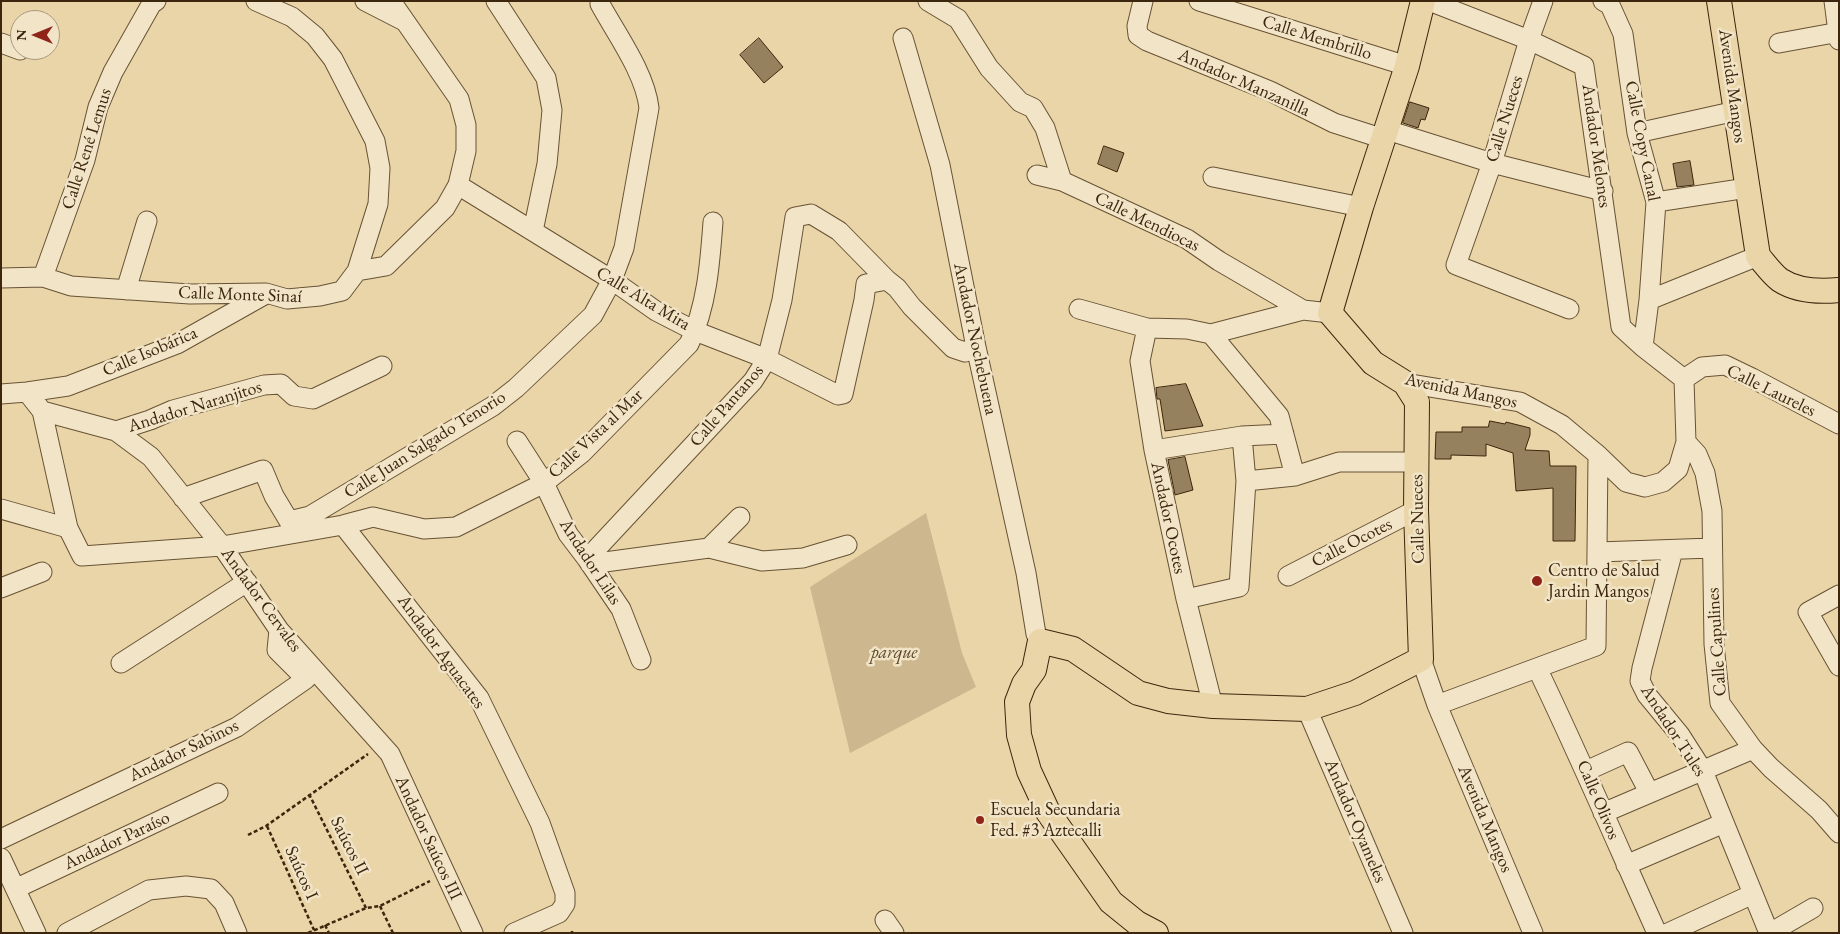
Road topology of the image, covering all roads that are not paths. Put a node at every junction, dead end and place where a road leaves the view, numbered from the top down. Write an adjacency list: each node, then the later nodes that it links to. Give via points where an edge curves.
1 (256, 1): 38 (street, Calle Monte Sinaí, via 292,18 315,36 333,59 375,141 380,168 378,204)
2 (365, 1): 16 (street)
3 (391, 1): 16 (street)
4 (496, 1): 36 (street, via 546,78 552,110 547,164)
5 (928, 1): 28 (street, via 958,19 989,68 1020,102 1033,108 1045,128)
6 (1143, 1): 24 (street, Andador Manzanilla, via 1137,26 1138,35 1147,41 1270,91 1334,124)
7 (1198, 1): 21 (street, Calle Membrillo)
8 (1423, 1): 21 (main road)
9 (1428, 1): 19 (street, Andador Melones)
10 (1542, 1): 19 (street, Calle Nueces)
11 (1604, 1): 23 (street, Calle Copy Canal, via 1610,5 1623,34)
12 (1719, 1): 22 (main road, Avenida Mangos)
13 (1834, 1): 17 (street)
14 (152, 2): 39 (street, Calle René Lemus, via 113,72 98,107 86,160)
15 (600, 4): 41 (street, Calle Juan Salgado Tenorio, via 640,76 649,108 624,248)
16 (405, 21): 29 (street, via 458,99 466,125 466,151)
17 (1838, 35): 20 (street)
18 (903, 38): 55 (street, Andador Nochebuena, via 940,165)
19 (1528, 40): 25 (street, Calle Nueces); 31 (street, Andador Melones, via 1584,66)
20 (1779, 43)
21 (1407, 66): 24 (main road)
22 (1736, 111): 23 (street); 30 (main road, Avenida Mangos)
23 (1637, 133): 32 (street, Calle Copy Canal)
24 (1386, 134): 25 (street, Andador Manzanilla); 33 (main road)
25 (1492, 163): 31 (street, Andador Manzanilla); 48 (street, Calle Nueces, via 1456,265)
26 (1038, 175): 28 (street, Calle Mendiocas)
27 (1213, 177): 33 (street)
28 (1062, 181): 49 (street, Calle Mendiocas, via 1187,238 1219,261)
29 (458, 185): 36 (street, Calle Alta Mira); 38 (street, via 445,208 386,266)
30 (1747, 188): 32 (street); 37 (main road, Avenida Mangos)
31 (1603, 191): 54 (street, Andador Melones, via 1621,327)
32 (1656, 202): 46 (street, Calle Copy Canal)
33 (1361, 207): 50 (main road)
34 (147, 221): 43 (street)
35 (713, 222): 52 (street, Calle Vista al Mar, via 709,275)
36 (533, 231): 41 (street, Calle Alta Mira)
37 (1758, 256): 44 (main road, via 1780,279 1802,289); 46 (street)
38 (357, 271): 45 (street, Calle Monte Sinaí, via 342,290 320,296 286,299)
39 (43, 276): 40 (street, Calle Monte Sinaí); 43 (street, Calle Monte Sinaí, via 71,286)
40 (1, 278)
41 (612, 280): 52 (street, Calle Alta Mira, via 656,311); 80 (street, Calle Juan Salgado Tenorio, via 593,315 493,406)
42 (887, 280): 55 (street, via 953,348 965,352); 56 (street, Calle Alta Mira, via 866,284 843,394 838,395); 56 (street, Calle Pantanos, via 839,231 811,214 795,217 782,300)
43 (126, 290): 45 (street, Calle Monte Sinaí, via 190,294)
44 (1839, 290)
45 (266, 293): 60 (street, Calle Isobárica, via 177,344 68,386)
46 (1649, 300): 54 (street, Calle Copy Canal)
47 (1079, 309): 51 (street)
48 (1569, 309)
49 (1303, 310): 50 (street); 53 (street)
50 (1330, 313): 59 (main road, Avenida Mangos, via 1373,363)
51 (1146, 328): 53 (street, via 1187,329); 69 (street, Andador Ocotes, via 1140,361)
52 (695, 331): 56 (street, Calle Alta Mira); 74 (street, Calle Vista al Mar, via 689,344 588,446)
53 (1211, 334): 65 (street, via 1279,416)
54 (1643, 347): 58 (street, Andador Melones)
55 (976, 348): 96 (street, Andador Nochebuena)
56 (767, 360): 88 (street, Calle Pantanos, via 753,381)
57 (382, 366): 64 (street, Andador Naranjitos, via 313,399 294,396 281,384 264,386 173,410)
58 (1684, 379): 63 (street, Calle Laureles, via 1702,367 1725,365); 68 (street)
59 (1405, 382): 70 (street, Avenida Mangos, via 1520,402 1562,425); 71 (main road, Calle Nueces, via 1417,402)
60 (27, 392): 61 (street); 62 (street)
61 (1, 394)
62 (42, 411): 64 (street, Andador Cervales); 81 (street)
63 (1839, 424)
64 (116, 431): 75 (street, Andador Cervales, via 151,457)
65 (1284, 434): 66 (street); 72 (street)
66 (1242, 436): 69 (street); 73 (street)
67 (517, 441): 74 (street, Andador Lilas)
68 (1686, 442): 70 (street, via 1678,469 1663,482 1645,487 1626,482); 85 (street, Calle Capulines, via 1697,454 1705,473 1712,511)
69 (1154, 450): 94 (street, Andador Ocotes)
70 (1598, 455): 87 (street)
71 (1417, 462): 72 (street, via 1339,462); 77 (main road, Calle Nueces)
72 (1295, 476): 73 (street)
73 (1246, 481): 94 (street, via 1239,587)
74 (544, 483): 79 (street, Calle Vista al Mar, via 456,527 424,530 373,518); 88 (street, Andador Lilas, via 568,534)
75 (183, 498): 80 (street, via 263,470); 83 (street, Andador Cervales)
76 (1, 509): 81 (street)
77 (1416, 510): 90 (street, Calle Ocotes); 97 (main road, Calle Nueces)
78 (740, 517): 84 (street)
79 (343, 525): 80 (street); 124 (street, Andador Aguacates, via 479,698 540,823 565,893 565,904 560,913)
80 (291, 527): 83 (street)
81 (68, 528): 83 (street, via 82,556)
82 (847, 545): 84 (street, via 802,558 762,561)
83 (222, 546): 91 (street, Andador Cervales)
84 (709, 548): 88 (street)
85 (1712, 548): 86 (street); 106 (street, Calle Capulines, via 1714,644 1720,703)
86 (1673, 550): 87 (street); 108 (street, Andador Tules, via 1640,681)
87 (1598, 552): 101 (street, via 1596,646)
88 (588, 561): 98 (street, Andador Lilas, via 621,609)
89 (42, 572): 92 (street)
90 (1288, 576)
91 (246, 582): 95 (street, Andador Cervales); 99 (street)
92 (1, 588)
93 (1839, 595): 100 (street, via 1808,612)
94 (1186, 599): 103 (street, Andador Ocotes)
95 (279, 630): 105 (street, Andador Cervales); 114 (street, Andador Sabinos, via 277,650 306,679 237,727)
96 (1040, 641): 103 (main road, via 1073,649 1138,693 1168,701); 125 (main road, via 1034,670 1017,702 1019,735 1029,771 1048,812 1111,902 1137,923)
97 (1421, 659): 102 (street, Avenida Mangos); 104 (main road, via 1355,693)
98 (641, 660)
99 (121, 663)
100 (1839, 666)
101 (1538, 668): 102 (street); 107 (street, Calle Olivos)
102 (1437, 705): 127 (street, Avenida Mangos)
103 (1213, 706): 104 (main road)
104 (1307, 709): 126 (street, Andador Oyameles)
105 (381, 744): 123 (street, Andador Saúcos III, via 390,754)
106 (1753, 749): 108 (street); 113 (street, Calle Capulines)
107 (1586, 771): 109 (street, via 1628,752); 111 (street, Calle Olivos)
108 (1703, 771): 109 (street); 112 (street, Andador Tules)
109 (1649, 792): 111 (street)
110 (218, 794): 117 (street, Andador Paraíso)
111 (1603, 813): 116 (street, Calle Olivos)
112 (1724, 823): 116 (street); 118 (street, Andador Tules)
113 (1839, 833)
114 (1, 839)
115 (1, 858): 117 (street)
116 (1626, 865): 128 (street, Calle Olivos)
117 (17, 888): 120 (street)
118 (1753, 894): 129 (street); 130 (street, Andador Tules)
119 (1813, 908): 130 (street)
120 (36, 933)
121 (67, 933): 122 (street, via 149,890 186,886 211,889 224,903)
122 (237, 933)
123 (472, 933)
124 (514, 933)
125 (1156, 933)
126 (1404, 933)
127 (1533, 933)
128 (1657, 933)
129 (1668, 933)
130 (1770, 933)

